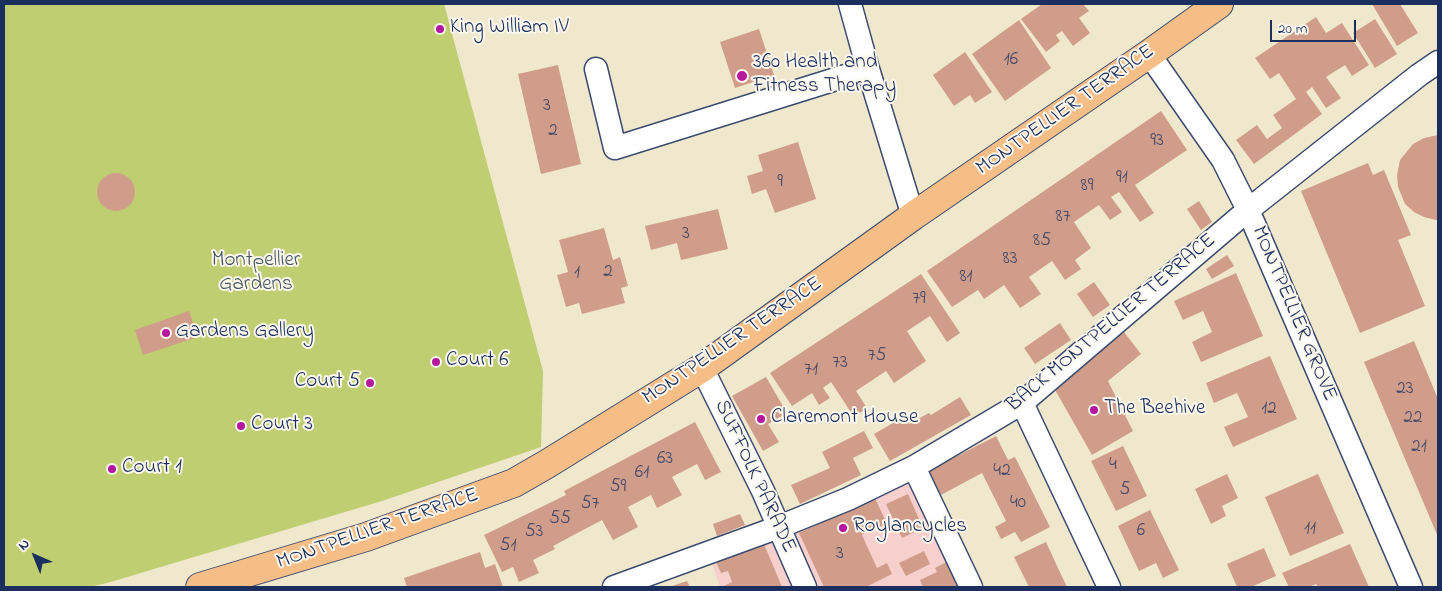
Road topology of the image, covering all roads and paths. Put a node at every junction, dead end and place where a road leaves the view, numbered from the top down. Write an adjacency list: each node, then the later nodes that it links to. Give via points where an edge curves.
1 (850, 4): 6 (street)
2 (1219, 4): 3 (highway, MONTPELLIER TERRACE)
3 (1150, 54): 7 (street, MONTPELLIER GROVE, via 1222,160); 8 (highway, MONTPELLIER TERRACE)
4 (1438, 62): 7 (street, BACK MONTPELLIER TERRACE)
5 (596, 69): 6 (street, via 616,148)
6 (868, 69): 8 (street)
7 (1248, 210): 10 (street, BACK MONTPELLIER TERRACE); 18 (street, MONTPELLIER GROVE)
8 (913, 216): 9 (highway, MONTPELLIER TERRACE)
9 (702, 368): 12 (street, SUFFOLK PARADE); 13 (highway, MONTPELLIER TERRACE, via 514,483 366,537)
10 (1022, 403): 11 (street, BACK MONTPELLIER TERRACE); 17 (street)
11 (914, 467): 12 (street, BACK MONTPELLIER TERRACE); 16 (street)
12 (779, 527): 14 (street, BACK MONTPELLIER TERRACE); 15 (street, SUFFOLK PARADE)
13 (200, 587)
14 (614, 587)
15 (805, 587)
16 (971, 587)
17 (1109, 587)
18 (1412, 587)

